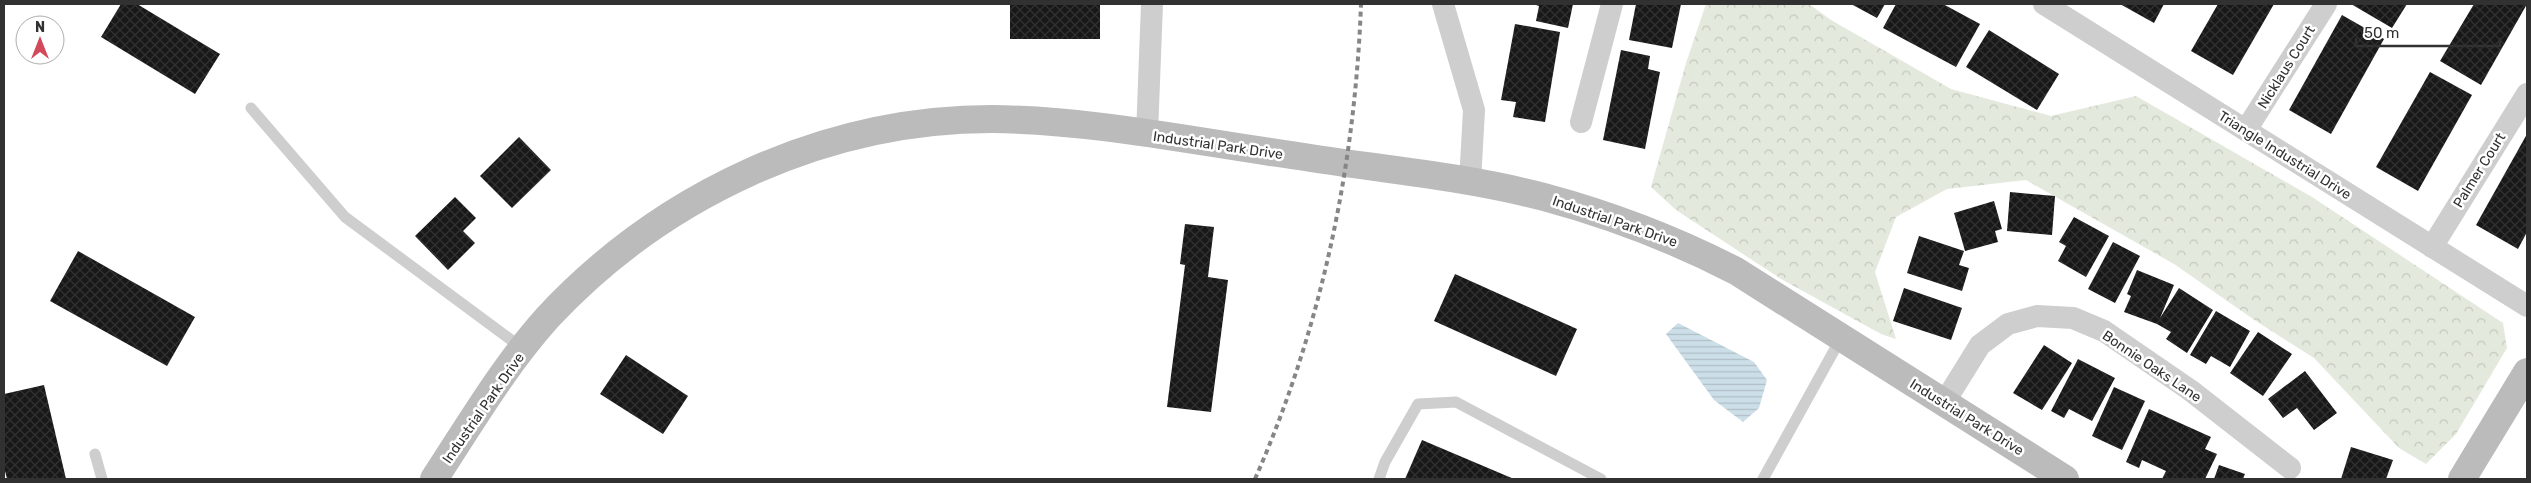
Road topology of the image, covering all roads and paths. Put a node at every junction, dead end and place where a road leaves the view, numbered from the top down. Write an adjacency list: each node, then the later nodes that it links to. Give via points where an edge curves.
1 (1152, 4): 11 (street)
2 (1443, 4): 12 (street, via 1474,110)
3 (1612, 4): 9 (street)
4 (2044, 4): 6 (street, Triangle Industrial Drive)
5 (2326, 4): 10 (street, Nicklaus Court)
6 (2074, 12): 10 (street, Triangle Industrial Drive)
7 (2527, 94): 13 (street, Palmer Court)
8 (251, 108): 16 (lane, via 345,217)
9 (1581, 122)
10 (2246, 130): 13 (street, Triangle Industrial Drive)
11 (1147, 134): 12 (street, Industrial Park Drive); 16 (street, Industrial Park Drive, via 1040,121 961,120 877,130 794,153 739,176 694,200 635,238 595,271 546,319)
12 (1470, 182): 15 (street, Industrial Park Drive, via 1541,197 1615,218 1692,248 1736,271)
13 (2432, 247): 14 (street, Triangle Industrial Drive)
14 (2527, 306)
15 (1841, 338): 18 (street, Industrial Park Drive); 25 (lane)
16 (524, 349): 22 (street, Industrial Park Drive, via 495,386)
17 (2527, 372): 27 (street)
18 (1944, 403): 20 (street, Bonnie Oaks Lane, via 1980,345 2008,324 2037,316 2073,318 2104,331 2190,390); 26 (street, Industrial Park Drive)
19 (95, 454): 21 (lane)
20 (2290, 468)
21 (102, 479)
22 (434, 479)
23 (1379, 479): 24 (lane, via 1385,462 1418,404 1456,402)
24 (1600, 479)
25 (1764, 479)
26 (2065, 479)
27 (2462, 479)

